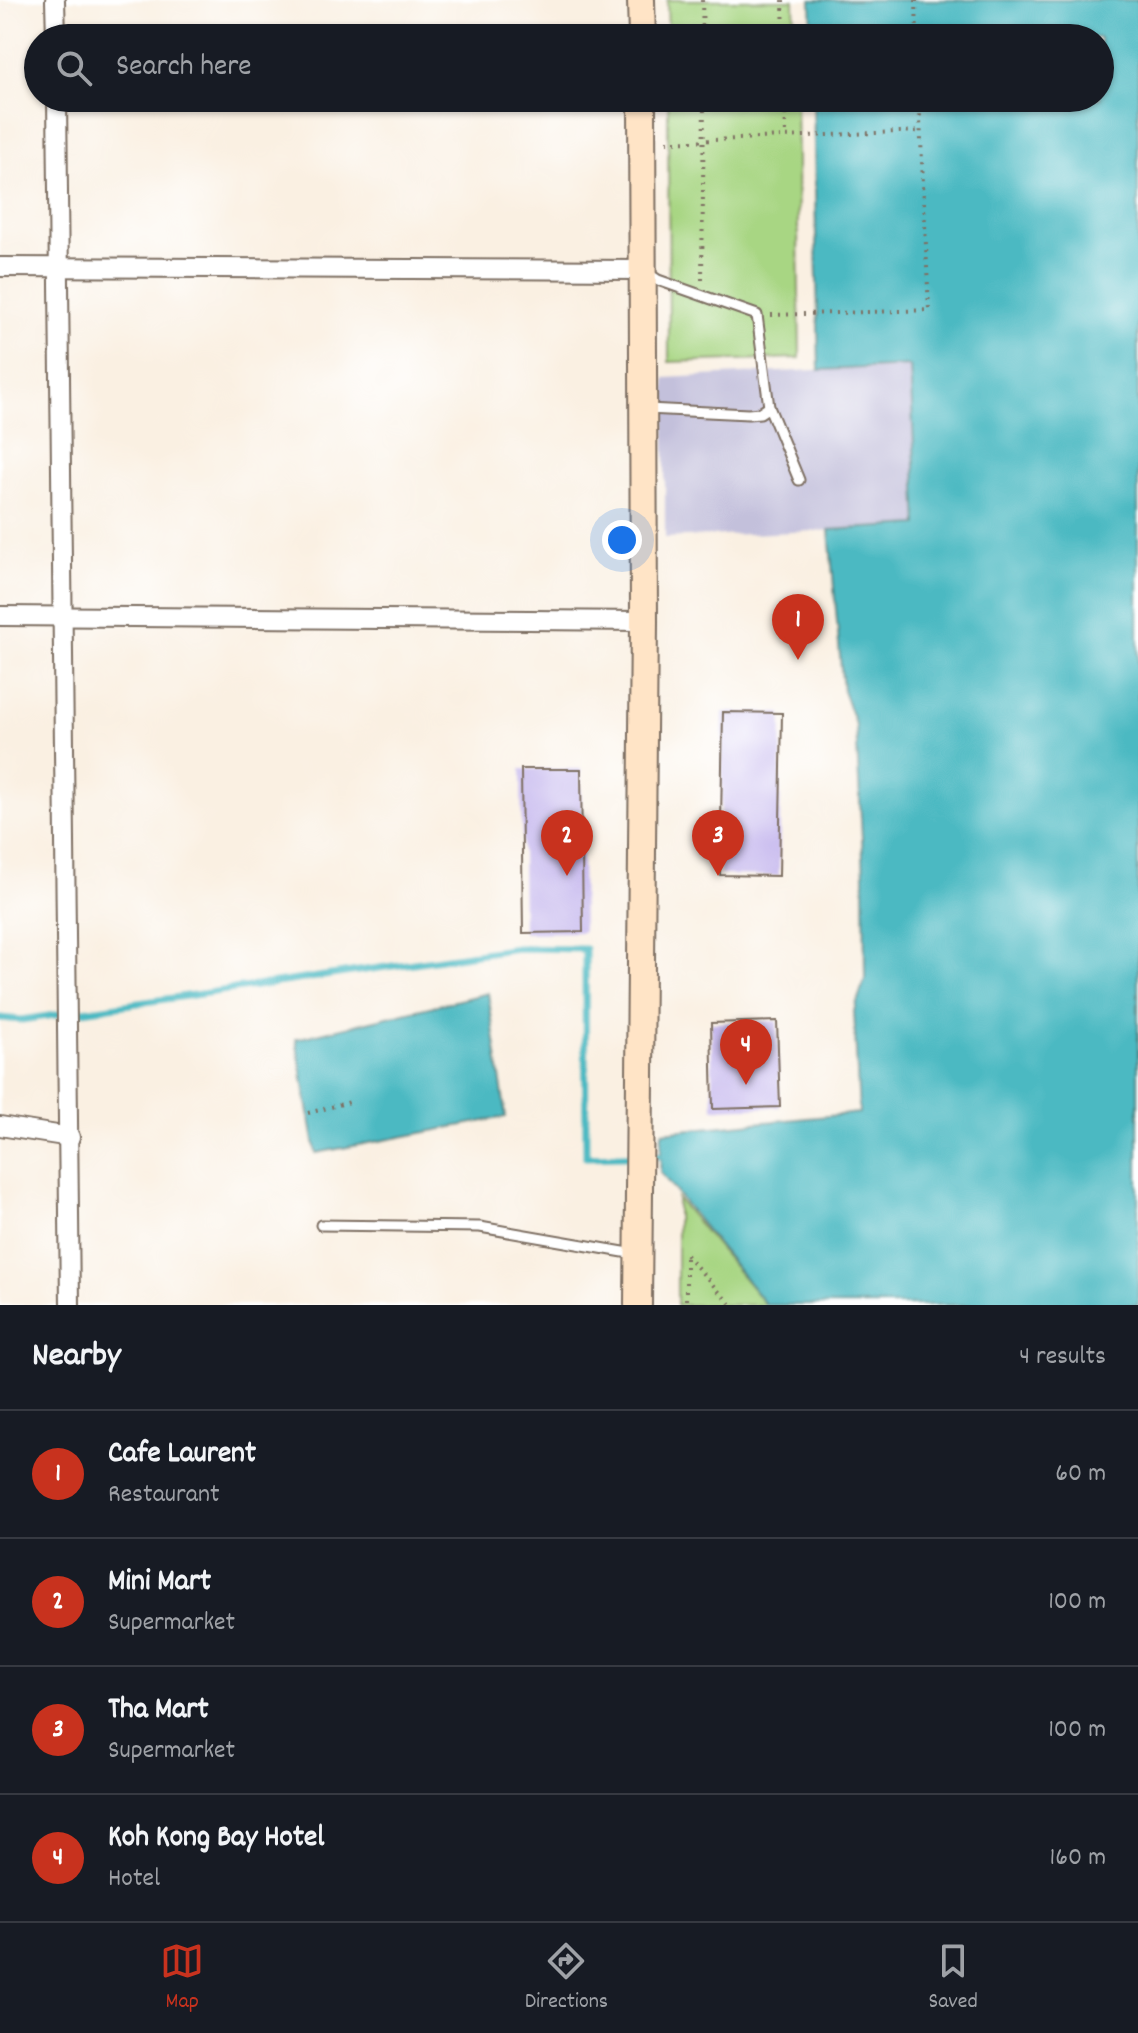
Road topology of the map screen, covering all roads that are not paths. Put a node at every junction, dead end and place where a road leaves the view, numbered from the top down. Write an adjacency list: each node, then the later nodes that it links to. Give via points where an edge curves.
1 (55, 0): 3 (street)
2 (641, 0): 4 (street)
3 (56, 24)
4 (642, 24)
5 (57, 112): 8 (street)
6 (642, 112): 9 (street)
7 (0, 267): 8 (street)
8 (59, 267): 9 (street); 14 (street)
9 (643, 270): 10 (lane, via 757,315); 11 (street)
10 (769, 407): 11 (lane, via 748,414); 12 (lane)
11 (643, 409): 15 (street)
12 (799, 480)
13 (0, 616): 14 (street)
14 (64, 618): 15 (street); 17 (street)
15 (644, 621): 19 (street)
16 (0, 1126): 17 (street)
17 (70, 1137): 20 (street)
18 (321, 1225): 19 (lane, via 480,1227)
19 (638, 1255): 21 (street)
20 (70, 1305)
21 (638, 1305)

